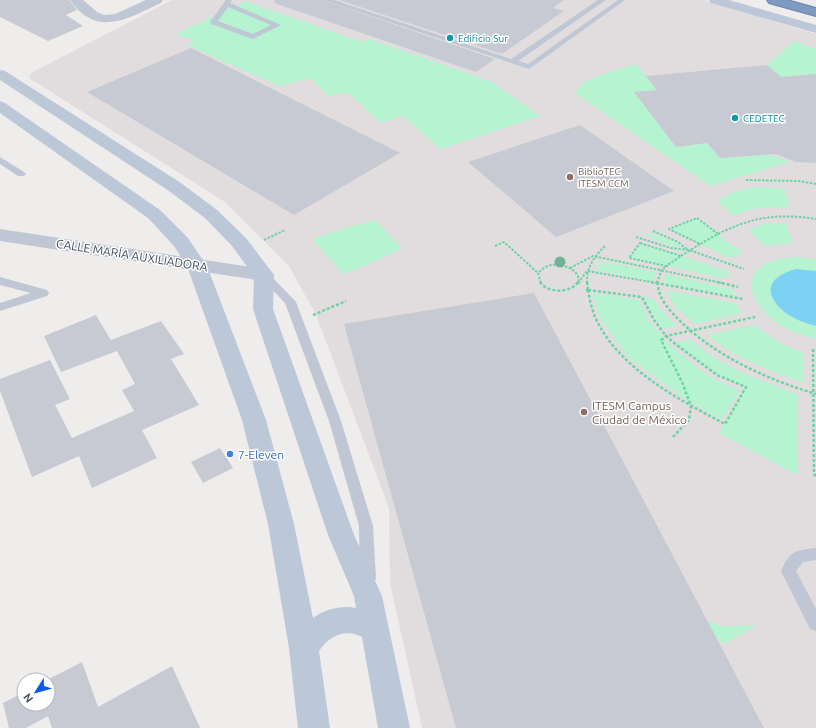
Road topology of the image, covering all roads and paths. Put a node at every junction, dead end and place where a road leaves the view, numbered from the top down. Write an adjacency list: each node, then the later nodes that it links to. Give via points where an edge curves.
1 (76, 0): 2 (street, via 96,17 104,20)
2 (157, 0)
3 (327, 0): 13 (lane)
4 (603, 0): 13 (lane)
5 (622, 0): 13 (lane, via 529,67)
6 (715, 0): 12 (street)
7 (773, 0): 11 (highway)
8 (804, 0): 10 (highway)
9 (228, 2): 9 (lane, via 214,22 252,37 277,25)
10 (816, 3)
11 (816, 12)
12 (816, 29)
13 (512, 62)
14 (0, 74): 38 (street, via 175,187 211,214 239,242)
15 (2, 110): 31 (street, via 154,214 181,242)
16 (0, 160): 17 (lane)
17 (21, 174)
18 (746, 180): 19 (path, via 799,181)
19 (816, 184)
20 (816, 219): 22 (path, via 785,215 756,217)
21 (653, 231): 28 (path)
22 (718, 234): 25 (path); 25 (path, via 697,218 669,229)
23 (0, 235): 31 (street, CALLE MARÍA AUXILIADORA)
24 (636, 237): 28 (path, via 671,248)
25 (700, 244): 28 (path)
26 (606, 245): 29 (path)
27 (495, 246): 37 (path, via 504,242)
28 (689, 250): 30 (path); 34 (path)
29 (594, 256): 33 (path); 35 (path); 36 (path)
30 (680, 256): 32 (path); 32 (path, via 640,243 629,258)
31 (198, 266): 38 (street, CALLE MARÍA AUXILIADORA); 59 (street, via 254,420)
32 (668, 266): 36 (path)
33 (570, 268): 37 (path, via 551,265); 40 (path, via 578,275)
34 (744, 269)
35 (587, 271): 40 (path); 41 (path); 43 (path)
36 (661, 271): 41 (path); 42 (path)
37 (538, 273): 40 (path, via 539,282 555,291 569,290)
38 (264, 275): 48 (lane, via 290,302); 58 (street, via 263,309 342,535)
39 (0, 281): 46 (lane, via 43,293)
40 (578, 284)
41 (657, 284): 44 (path); 49 (path, via 661,299)
42 (738, 287)
43 (586, 290): 50 (path, via 642,297); 53 (path, via 598,323 619,353 644,375)
44 (743, 299)
45 (346, 301): 48 (path)
46 (0, 307)
47 (755, 317): 49 (path)
48 (297, 321): 58 (lane, via 335,421 366,526)
49 (691, 331): 50 (path); 52 (path, via 715,350 744,366)
50 (666, 336): 53 (path, via 661,340); 53 (path, via 717,376 746,387 725,424)
51 (813, 349): 52 (path)
52 (815, 393): 55 (path)
53 (691, 406): 54 (path, via 689,420)
54 (673, 437)
55 (815, 457): 56 (path)
56 (816, 476)
57 (816, 554): 60 (lane, via 793,559 788,570)
58 (368, 596): 59 (street, via 359,606 347,613 333,616 306,611); 61 (street)
59 (297, 603): 62 (street)
60 (816, 624)
61 (374, 629): 62 (street, via 356,620 336,621 316,630); 64 (street)
62 (304, 648): 63 (street)
63 (314, 728)
64 (394, 728)

